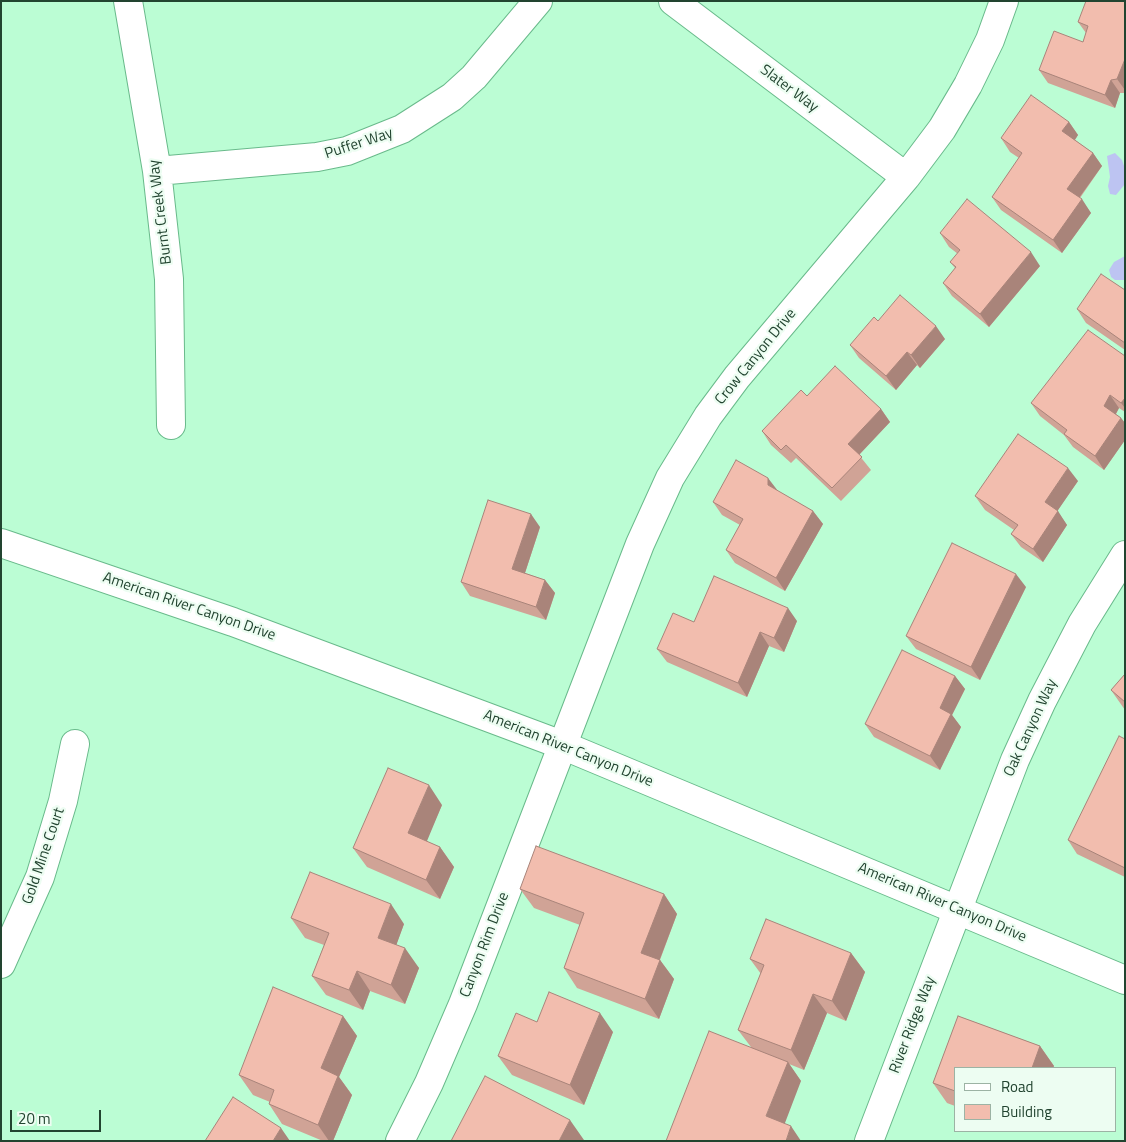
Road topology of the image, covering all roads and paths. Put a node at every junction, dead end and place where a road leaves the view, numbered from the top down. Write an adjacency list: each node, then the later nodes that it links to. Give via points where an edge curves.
1 (128, 1): 5 (street, Burnt Creek Way)
2 (538, 1): 5 (street, Puffer Way, via 452,97 402,129 346,151 317,157)
3 (673, 1): 6 (street, Slater Way)
4 (1004, 1): 6 (street, Crow Canyon Drive, via 968,86 942,129)
5 (157, 171): 7 (street, Burnt Creek Way, via 169,279)
6 (906, 177): 11 (street, Crow Canyon Drive, via 737,377 670,478 640,544)
7 (171, 424)
8 (1, 543): 11 (street, American River Canyon Drive, via 240,624)
9 (1125, 555): 12 (street, Oak Canyon Way, via 1082,624 1042,701 1015,760)
10 (75, 744): 13 (street, Gold Mine Court, via 63,801 40,877)
11 (562, 745): 12 (street, American River Canyon Drive); 15 (street, Canyon Rim Drive, via 463,1004 430,1083)
12 (957, 910): 14 (street, American River Canyon Drive); 16 (street, River Ridge Way)
13 (1, 964)
14 (1125, 980)
15 (400, 1141)
16 (869, 1141)

